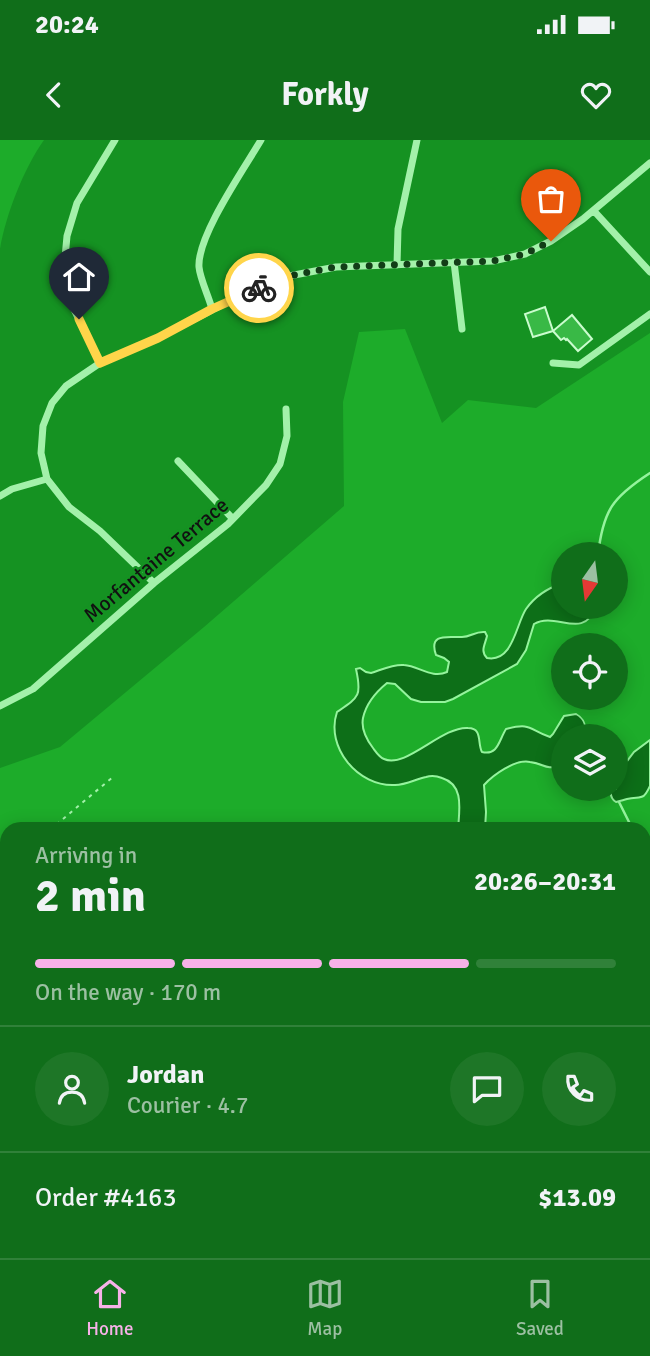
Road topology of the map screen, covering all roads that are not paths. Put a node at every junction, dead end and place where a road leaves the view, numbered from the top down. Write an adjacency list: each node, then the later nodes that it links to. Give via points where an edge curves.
1 (115, 140): 12 (street, via 77,203 64,269 68,297)
2 (261, 140): 9 (street, via 202,248 199,267)
3 (417, 140): 7 (street, via 398,229)
4 (650, 163): 5 (street)
5 (594, 211): 6 (street, via 525,254); 8 (street)
6 (454, 262): 7 (street); 11 (street)
7 (397, 265): 9 (street, via 336,267 289,276)
8 (650, 272)
9 (212, 309): 12 (street)
10 (650, 314): 13 (street, via 579,365)
11 (462, 329)
12 (100, 363): 16 (street, via 66,386 52,403 43,426 41,453)
13 (553, 363)
14 (286, 409): 18 (street, Morfantaine Terrace, via 287,436 280,464 267,485)
15 (178, 461): 18 (street)
16 (47, 479): 17 (street); 19 (street, via 69,507)
17 (0, 496)
18 (233, 519): 19 (street, Morfantaine Terrace)
19 (154, 583): 20 (street, Morfantaine Terrace, via 33,689)
20 (0, 706)

